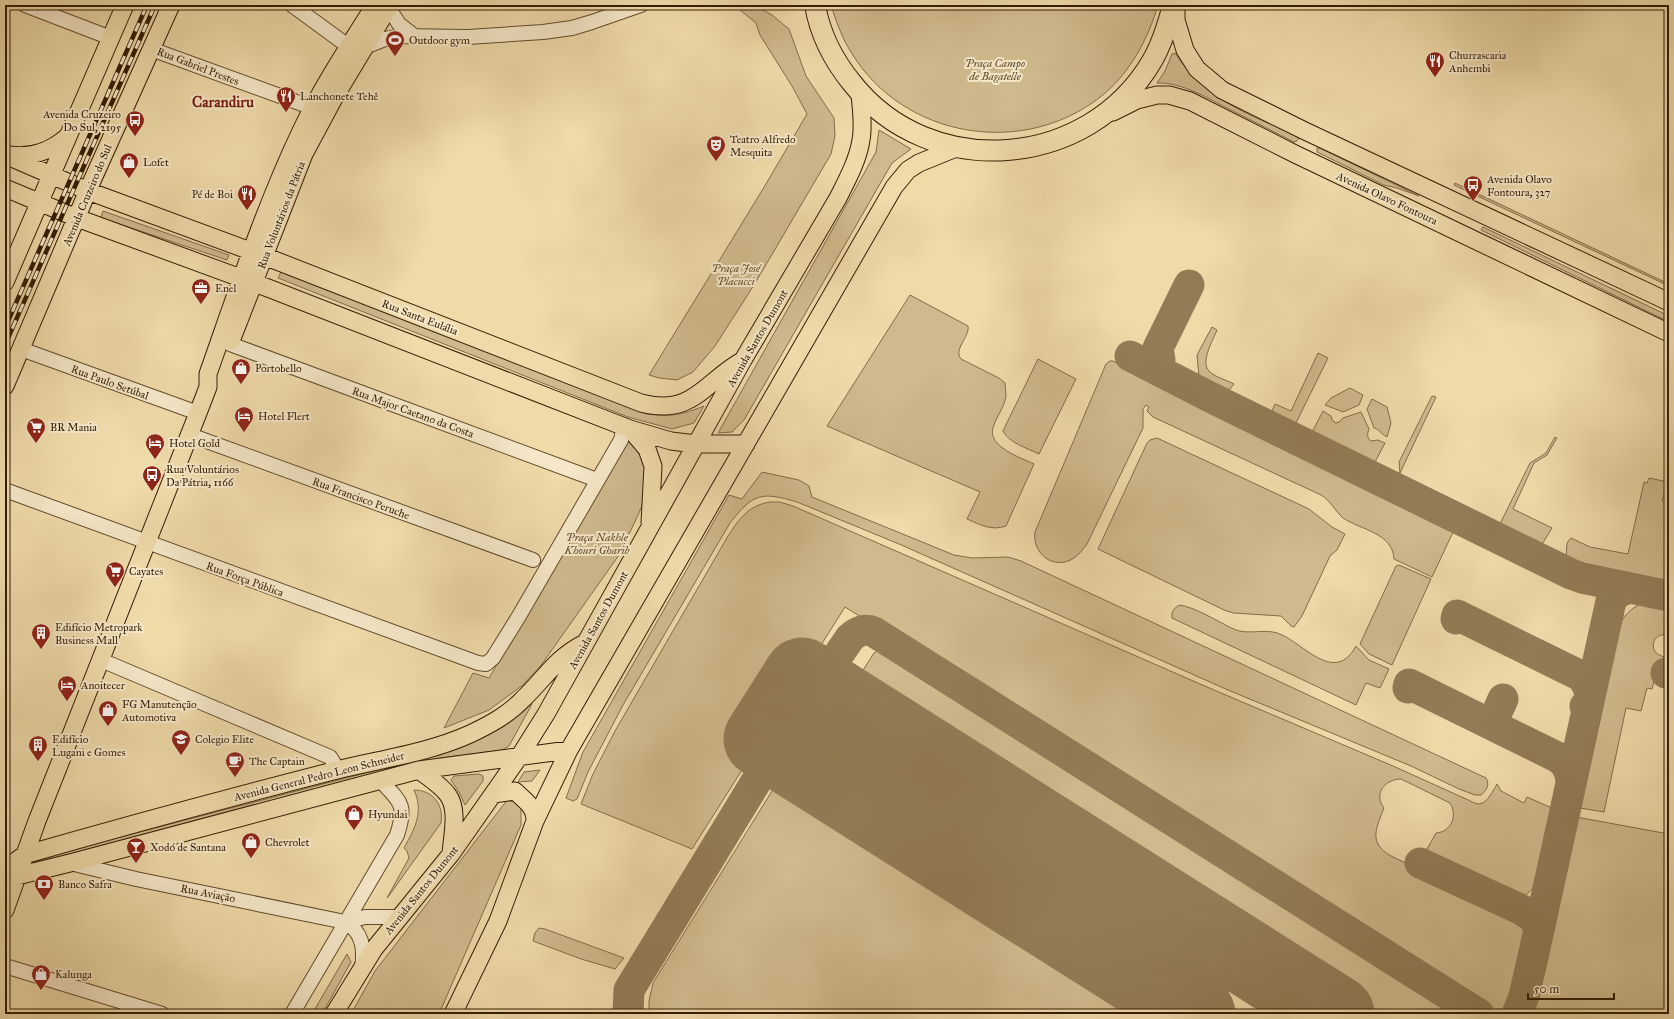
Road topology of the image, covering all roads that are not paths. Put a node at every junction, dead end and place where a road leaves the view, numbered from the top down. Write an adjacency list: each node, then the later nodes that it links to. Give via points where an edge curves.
1 (25, 5): 11 (street)
2 (125, 5): 11 (main road)
3 (171, 5): 13 (main road, Avenida Cruzeiro do Sul)
4 (292, 5): 12 (street)
5 (641, 5): 10 (street, via 572,28 543,32 468,37)
6 (815, 5): 14 (highway, via 826,43 841,70)
7 (1173, 5): 16 (highway, via 1167,28 1152,62 1130,91)
8 (1176, 5): 22 (main road, via 1176,20 1184,50 1197,69 1222,90)
9 (384, 6): 10 (street, via 399,24); 12 (main road, Rua Voluntários da Pátria)
10 (413, 35): 12 (street)
11 (111, 38): 17 (main road)
12 (357, 47): 15 (main road, Rua Voluntários da Pátria); 18 (main road, Rua Voluntários da Pátria, via 346,77)
13 (151, 49): 15 (street, Rua Gabriel Prestes); 24 (main road, Avenida Cruzeiro do Sul)
14 (860, 93): 19 (highway, via 894,122 920,136); 37 (main road, Avenida Santos Dumont, via 862,140 851,172)
15 (313, 108): 18 (main road, Rua Voluntários da Pátria)
16 (1103, 116): 19 (highway, via 1070,136 1033,148 994,152); 27 (main road, Avenida Olavo Fontoura, via 1137,100 1157,95 1180,97)
17 (70, 134): 20 (main road, via 57,146 42,153 25,156); 21 (main road)
18 (307, 134): 30 (main road, Rua Voluntários da Pátria)
19 (956, 148): 44 (main road, via 919,163 908,170 894,186)
20 (5, 154): 21 (main road, Rua Santa Eulália)
21 (52, 176): 24 (main road, Rua Santa Eulália); 26 (main road)
22 (1423, 186): 25 (main road); 27 (main road, via 1420,201)
23 (5, 188): 26 (main road)
24 (88, 191): 28 (main road, Avenida Cruzeiro do Sul); 30 (main road, Rua Santa Eulália)
25 (1453, 200): 29 (main road, via 1441,211); 33 (main road)
26 (40, 203): 28 (main road); 32 (main road)
27 (1409, 208): 29 (main road, Avenida Olavo Fontoura)
28 (77, 218): 31 (main road); 36 (main road, Avenida Cruzeiro do Sul)
29 (1440, 223): 34 (main road, Avenida Olavo Fontoura)
30 (258, 254): 31 (main road, Rua Voluntários da Pátria); 37 (main road, Rua Santa Eulália, via 615,394 652,406 672,406 687,402)
31 (248, 281): 35 (main road, Rua Voluntários da Pátria); 39 (main road, Rua Voluntários da Pátria, via 208,374); 41 (main road)
32 (5, 282)
33 (1669, 302)
34 (1669, 333)
35 (230, 344): 39 (main road, Rua Voluntários da Pátria, via 217,378); 45 (street, Rua Major Caetano da Costa)
36 (21, 349): 38 (main road, Avenida Cruzeiro do Sul); 40 (street, Rua Paulo Setúbal)
37 (743, 360): 43 (main road, Avenida Santos Dumont)
38 (5, 386)
39 (208, 387): 40 (main road, Rua Voluntários da Pátria)
40 (198, 413): 42 (main road, Rua Voluntários da Pátria)
41 (627, 428): 43 (main road, via 671,441); 45 (street); 47 (main road, via 647,449 653,466)
42 (190, 435): 48 (main road, Rua Voluntários da Pátria); 49 (street, Rua Francisco Peruche)
43 (696, 444): 44 (main road); 47 (main road, Avenida Santos Dumont)
44 (746, 444): 52 (main road)
45 (597, 480): 48 (street, Rua Força Pública, via 519,616 493,658 486,664 367,624)
46 (5, 490): 48 (street, Rua Força Pública)
47 (649, 529): 50 (main road, Avenida Santos Dumont)
48 (147, 542): 51 (main road, Rua Voluntários da Pátria)
49 (533, 560)
50 (585, 643): 53 (main road, Avenida Santos Dumont); 54 (main road, Avenida General Pedro Leon Schneider, via 569,651 522,701 490,725 432,747)
51 (101, 660): 54 (street, via 330,757); 60 (main road, Rua Voluntários da Pátria)
52 (569, 750): 53 (main road, Avenida General Pedro Leon Schneider); 58 (main road)
53 (519, 757): 55 (main road, Avenida General Pedro Leon Schneider); 57 (main road, Avenida Santos Dumont)
54 (338, 770): 60 (main road, Avenida General Pedro Leon Schneider)
55 (420, 770): 56 (main road, Avenida General Pedro Leon Schneider); 59 (main road, via 448,795 452,805 454,820)
56 (380, 780): 61 (main road, Avenida General Pedro Leon Schneider); 65 (street, via 396,796 402,808 402,820 397,835)
57 (494, 794): 58 (main road, via 515,791 532,807); 59 (main road, Avenida Santos Dumont)
58 (535, 821): 71 (main road, via 498,921)
59 (451, 854): 64 (main road, Avenida Santos Dumont)
60 (24, 855): 62 (main road, Rua Voluntários da Pátria)
61 (70, 863): 62 (main road, Avenida General Pedro Leon Schneider); 65 (street, Rua Aviação)
62 (9, 873): 63 (main road, Rua Voluntários da Pátria)
63 (5, 910)
64 (399, 917): 65 (street, Rua Aviação, via 371,917); 67 (main road, Avenida Santos Dumont)
65 (345, 922): 67 (street, via 352,926 360,937 364,956); 69 (street)
66 (5, 966): 68 (street)
67 (362, 967): 70 (main road, Avenida Santos Dumont)
68 (162, 1014)
69 (292, 1014)
70 (334, 1014)
71 (453, 1014)

